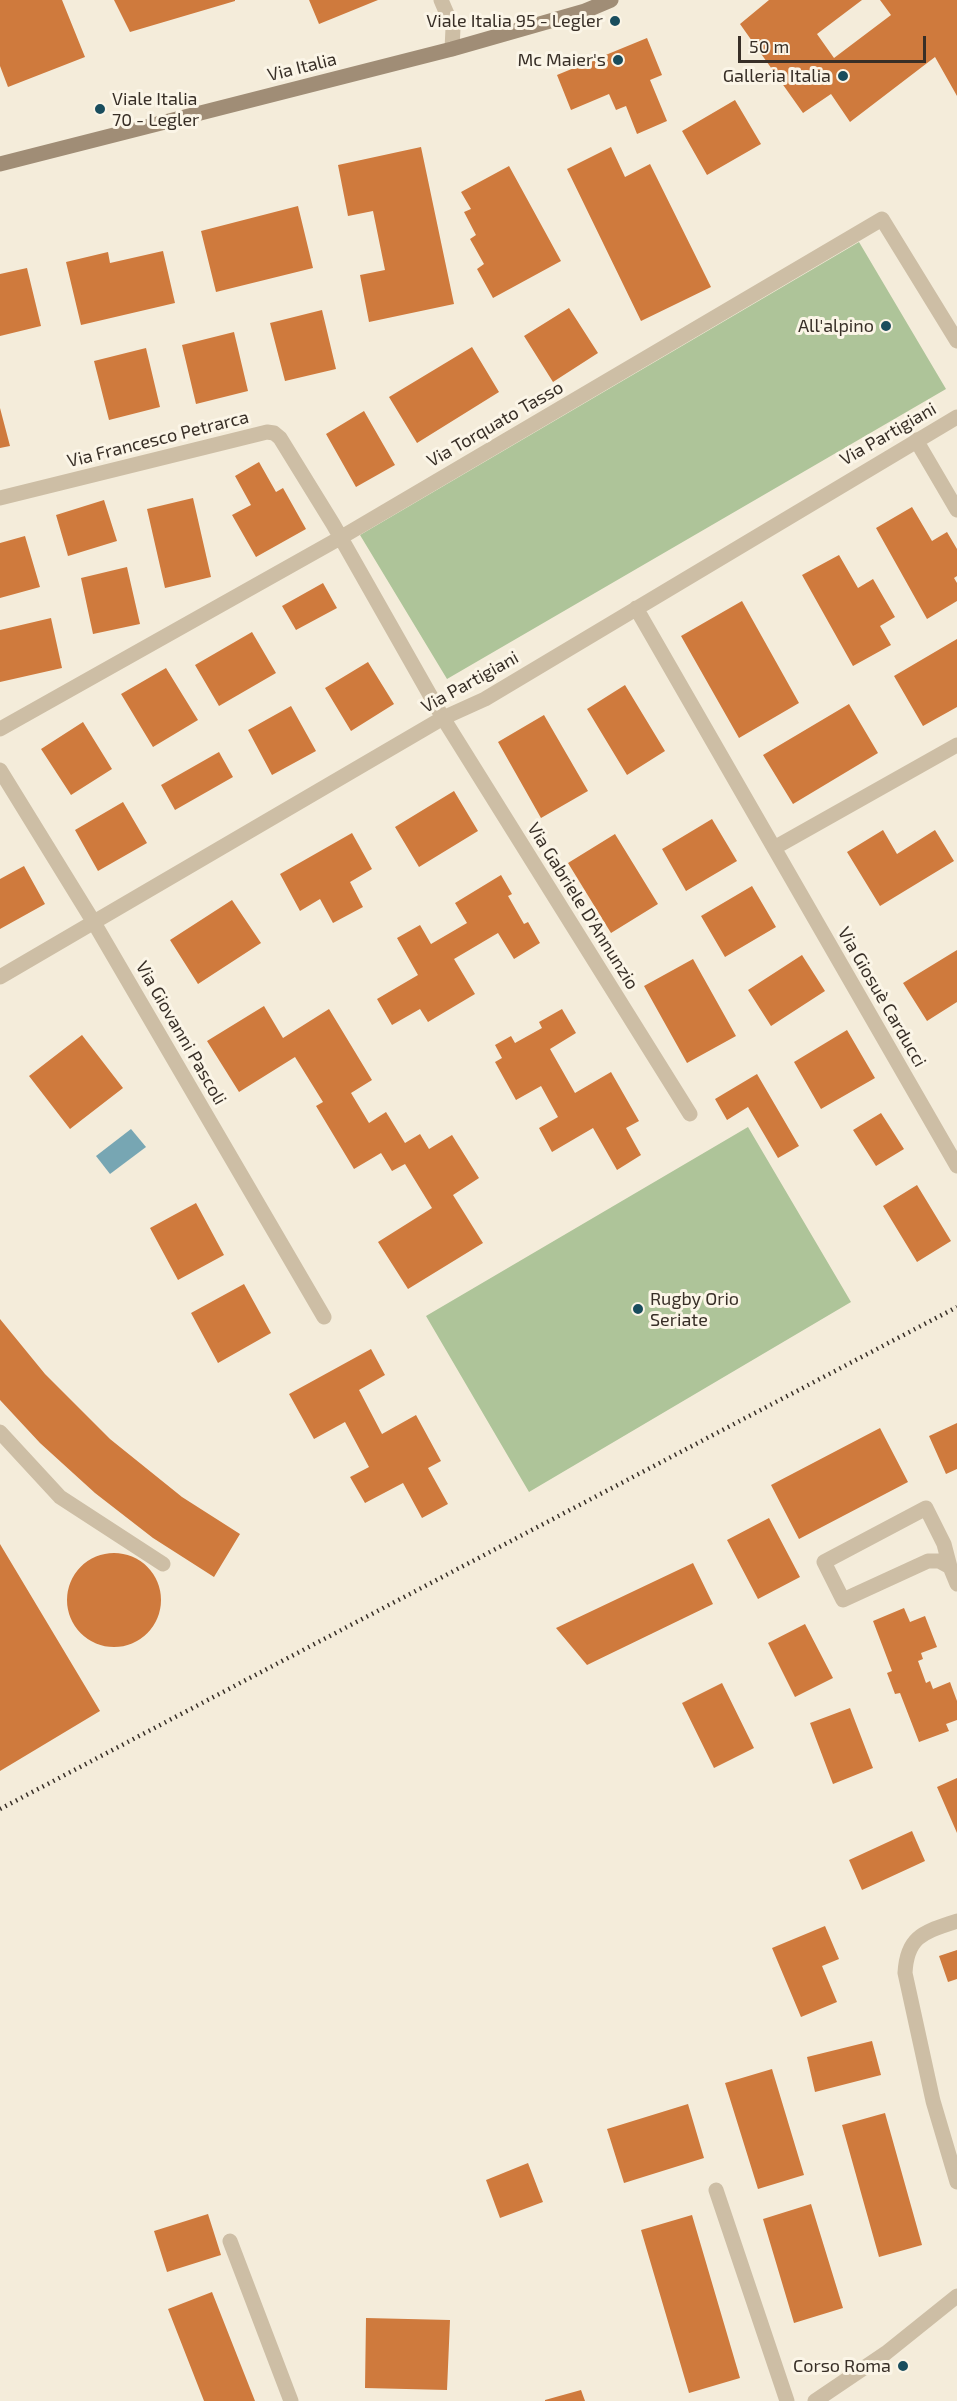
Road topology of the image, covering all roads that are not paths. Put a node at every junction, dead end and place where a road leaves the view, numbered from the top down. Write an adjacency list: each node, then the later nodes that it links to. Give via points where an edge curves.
1 (441, 0): 3 (street, via 453,28)
2 (611, 0): 3 (main road, Via Italia)
3 (453, 49): 4 (main road, Via Italia)
4 (0, 164)
5 (957, 341): 10 (street, Via Torquato Tasso, via 882,219)
6 (957, 417): 7 (street, Via Partigiani)
7 (916, 440): 9 (street); 11 (street, Via Partigiani)
8 (0, 498): 10 (street, Via Francesco Petrarca, via 267,432 280,438)
9 (957, 510)
10 (340, 538): 12 (street, Via Francesco Petrarca); 13 (street, Via Torquato Tasso)
11 (636, 608): 12 (street, Via Partigiani, via 485,699); 16 (street, Via Giosuè Carducci)
12 (443, 718): 17 (street, Via Partigiani); 19 (street, Via Gabriele D'Annunzio)
13 (0, 729)
14 (957, 746): 16 (street)
15 (0, 770): 17 (street, Via Giovanni Pascoli)
16 (774, 848): 20 (street, Via Giosuè Carducci)
17 (93, 921): 18 (street, Via Partigiani); 21 (street, Via Giovanni Pascoli)
18 (0, 977)
19 (690, 1114)
20 (957, 1166)
21 (324, 1317)
22 (0, 1432): 23 (street, via 60,1497)
23 (163, 1564)
24 (950, 1567): 24 (street, via 928,1561 843,1600 824,1562 926,1508 944,1544); 25 (street)
25 (957, 1584)
26 (957, 1921): 27 (street, via 925,1932 912,1943 905,1973 933,2101)
27 (957, 2182)
28 (716, 2190): 32 (street)
29 (230, 2241): 31 (street)
30 (957, 2296): 33 (street, via 886,2353)
31 (291, 2401)
32 (787, 2401)
33 (815, 2401)

